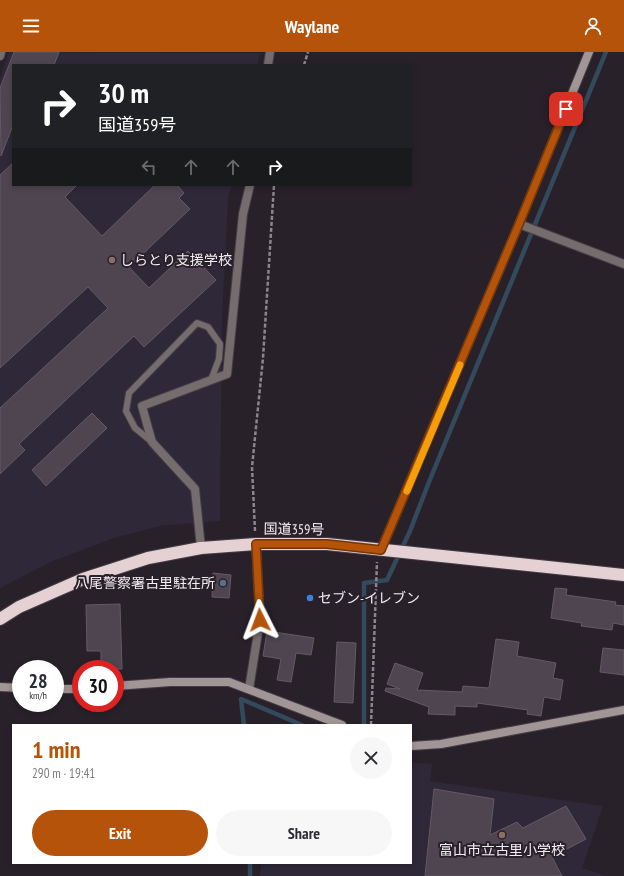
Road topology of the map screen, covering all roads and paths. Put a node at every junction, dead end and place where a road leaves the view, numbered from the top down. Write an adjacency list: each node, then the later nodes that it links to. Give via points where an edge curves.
1 (1, 52): 5 (street)
2 (270, 52): 6 (street)
3 (308, 52): 7 (path)
4 (589, 52): 10 (street)
5 (0, 56)
6 (268, 64)
7 (304, 64)
8 (250, 186): 12 (street, via 243,214 227,374)
9 (274, 186): 14 (path, via 263,358 252,467)
10 (519, 224): 11 (street); 16 (street)
11 (624, 264)
12 (211, 380): 13 (street, via 142,406); 13 (lane, via 219,359 220,344 208,328 197,323 129,393 126,411 135,428)
13 (152, 442): 15 (street, via 195,489)
14 (256, 544): 15 (highway, 国道359号); 16 (highway, 国道359号, via 327,544); 22 (street, via 260,620)
15 (201, 548): 18 (highway, 国道359号, via 148,558 83,579)
16 (381, 550): 17 (highway, 国道359号); 25 (path, via 377,561)
17 (624, 574)
18 (0, 619)
19 (124, 685): 22 (street, via 229,682)
20 (0, 687): 21 (street)
21 (12, 688)
22 (249, 689): 24 (street)
23 (624, 710): 26 (street, via 441,744)
24 (339, 724)
25 (372, 724)
26 (412, 746)

